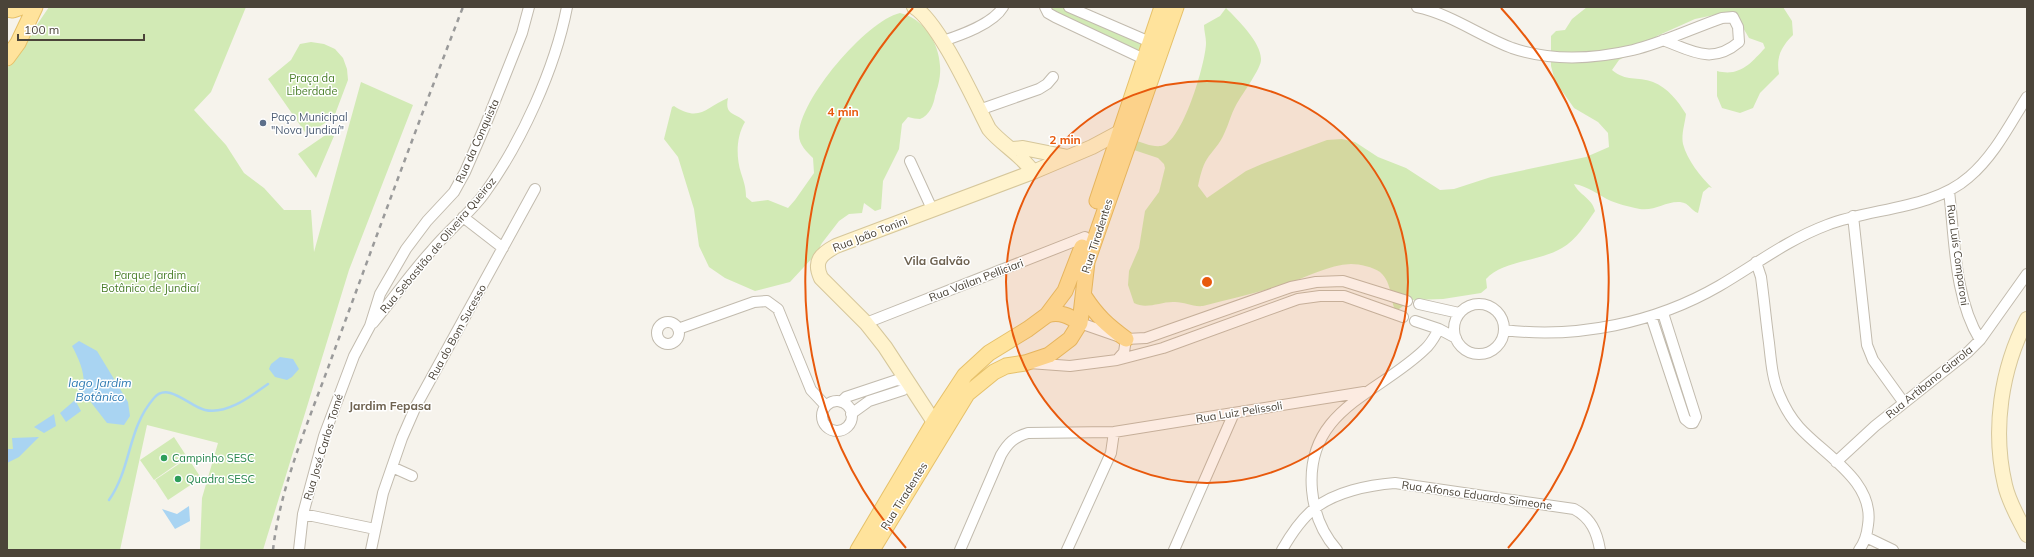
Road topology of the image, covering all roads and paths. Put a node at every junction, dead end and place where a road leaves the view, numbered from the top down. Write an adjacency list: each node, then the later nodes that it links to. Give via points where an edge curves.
1 (528, 7): 48 (street, Rua da Conquista, via 522,33 465,172 454,192 427,221 392,271 380,294)
2 (567, 7): 31 (street, Rua Sebastião de Oliveira Queiroz, via 555,51 515,147 483,196)
3 (914, 7): 13 (street, via 929,20)
4 (1003, 7): 13 (street, via 988,21 966,33)
5 (1045, 7): 16 (street, via 1048,13 1055,17)
6 (1069, 7): 14 (street)
7 (1162, 7): 14 (main road, Rua Tiradentes)
8 (1176, 7): 36 (main road, Rua Tiradentes, via 1086,262)
9 (1417, 7): 12 (street, via 1432,10 1513,48 1545,56 1597,56 1634,50)
10 (32, 8): 11 (main road); 15 (main road, via 18,43)
11 (7, 9)
12 (1662, 40): 12 (street, via 1722,18 1733,18 1740,34 1739,42 1714,55)
13 (943, 41): 19 (street)
14 (1150, 42): 16 (main road, Rua Tiradentes)
15 (7, 58)
16 (1144, 59): 20 (main road, Rua Tiradentes)
17 (1053, 77): 19 (street, via 1039,89)
18 (2027, 96): 28 (street, via 1985,161 1969,178)
19 (979, 110): 22 (street, via 997,139)
20 (1120, 132): 21 (street, Rua João Tonini); 24 (main road, Rua Tiradentes)
21 (1092, 147): 23 (street, Rua João Tonini); 24 (street)
22 (1013, 149): 23 (street, via 1023,148); 26 (street)
23 (1068, 157): 26 (street, Rua João Tonini)
24 (1111, 159): 32 (main road, Rua Tiradentes)
25 (910, 161): 29 (street)
26 (1033, 172): 29 (street, Rua João Tonini)
27 (535, 189): 33 (street, Rua do Bom Sucesso)
28 (1949, 191): 30 (street, via 1928,200); 55 (street, Rua Luís Comparoni, via 1960,288 1965,311)
29 (932, 210): 46 (street, Rua João Tonini, via 836,246 824,252 820,258 818,271 821,278)
30 (1853, 216): 34 (street, via 1807,233); 61 (street, via 1867,345 1873,360)
31 (464, 217): 33 (street); 48 (street, Rua Sebastião de Oliveira Queiroz, via 431,251)
32 (1085, 237): 41 (main road, Rua Tiradentes, via 1065,291); 46 (street, Rua Vailan Pelliciari)
33 (503, 248): 68 (street, Rua do Bom Sucesso, via 416,406)
34 (1756, 262): 40 (street, via 1719,286); 67 (street, via 1761,277 1772,371 1778,392 1786,410 1800,428)
35 (2027, 274): 55 (street, Rua Artibano Giarola)
36 (1084, 296): 47 (main road, Rua Tiradentes); 54 (main road, via 1096,314)
37 (1407, 301): 54 (street, via 1343,281 1316,282 1291,287 1160,334)
38 (1419, 304): 39 (street)
39 (1459, 313): 52 (street, via 1472,304 1488,305 1500,315); 53 (street, via 1455,321)
40 (1663, 313): 42 (street); 42 (street, via 1696,417 1693,423 1685,419)
41 (1047, 315): 47 (main road, via 1062,314); 50 (main road, Rua Tiradentes)
42 (1651, 316): 52 (street, via 1569,332 1533,334)
43 (1403, 317): 56 (street, via 1344,296 1320,296 1298,300 1163,348)
44 (2027, 319): 73 (street, via 2005,374 2000,419 2000,455 2005,486)
45 (1415, 321): 51 (street)
46 (866, 323): 58 (street, Rua João Tonini)
47 (1080, 323): 54 (street); 57 (main road, Rua Tiradentes, via 1070,339 1058,350)
48 (370, 326): 71 (street, Rua José Carlos Tomé, via 338,394)
49 (678, 329): 62 (street, via 754,302 771,303 781,313 811,390)
50 (1028, 329): 57 (main road, via 1019,338 1015,349); 65 (main road, Rua Tiradentes, via 975,364 955,388)
51 (1439, 330): 53 (street); 59 (street, via 1414,359)
52 (1504, 330): 53 (street, via 1501,341 1494,349 1484,354 1472,353 1462,348)
53 (1456, 338)
54 (1126, 339): 56 (street, via 1124,352)
55 (1980, 340): 61 (street, Rua Artibano Giarola)
56 (1117, 360): 57 (street, via 1070,366)
57 (1025, 363): 78 (main road, Rua Tiradentes, via 1006,366 994,372 967,394)
58 (909, 382): 60 (street, via 897,380 846,397); 64 (street, via 903,390 869,401); 65 (street, Rua João Tonini)
59 (1364, 392): 63 (street, Rua Luiz Pelissoli); 70 (street, via 1324,432 1314,453 1311,479)
60 (841, 402): 62 (street, via 832,402); 64 (street, via 848,406)
61 (1904, 403): 67 (street, Rua Artibano Giarola)
62 (826, 406): 64 (street, via 822,414 823,422 833,430 841,430 848,426)
63 (1234, 413): 66 (street, Rua Luiz Pelissoli); 81 (street)
64 (851, 414)
65 (934, 422): 77 (main road, Rua Tiradentes)
66 (1114, 432): 79 (street, Rua Luiz Pelissoli, via 1028,433 1017,437 1008,444 1001,455); 80 (street, via 1111,453)
67 (1836, 462): 74 (street, via 1859,487 1867,502 1869,518)
68 (392, 467): 69 (street); 72 (street, Rua do Bom Sucesso)
69 (412, 476)
70 (1314, 509): 82 (street, Rua Afonso Eduardo Simeone, via 1291,535); 83 (street, via 1320,526); 84 (street, Rua Afonso Eduardo Simeone, via 1336,497 1373,485 1395,483 1428,487 1574,509 1588,519)
71 (303, 514): 72 (street); 75 (street, Rua José Carlos Tomé)
72 (375, 529): 76 (street, Rua do Bom Sucesso)
73 (2027, 535)
74 (1866, 537): 85 (street); 86 (street)
75 (299, 550)
76 (371, 550)
77 (858, 550)
78 (872, 550)
79 (960, 550)
80 (1066, 550)
81 (1174, 550)
82 (1282, 550)
83 (1337, 550)
84 (1600, 550)
85 (1859, 550)
86 (1893, 550)

